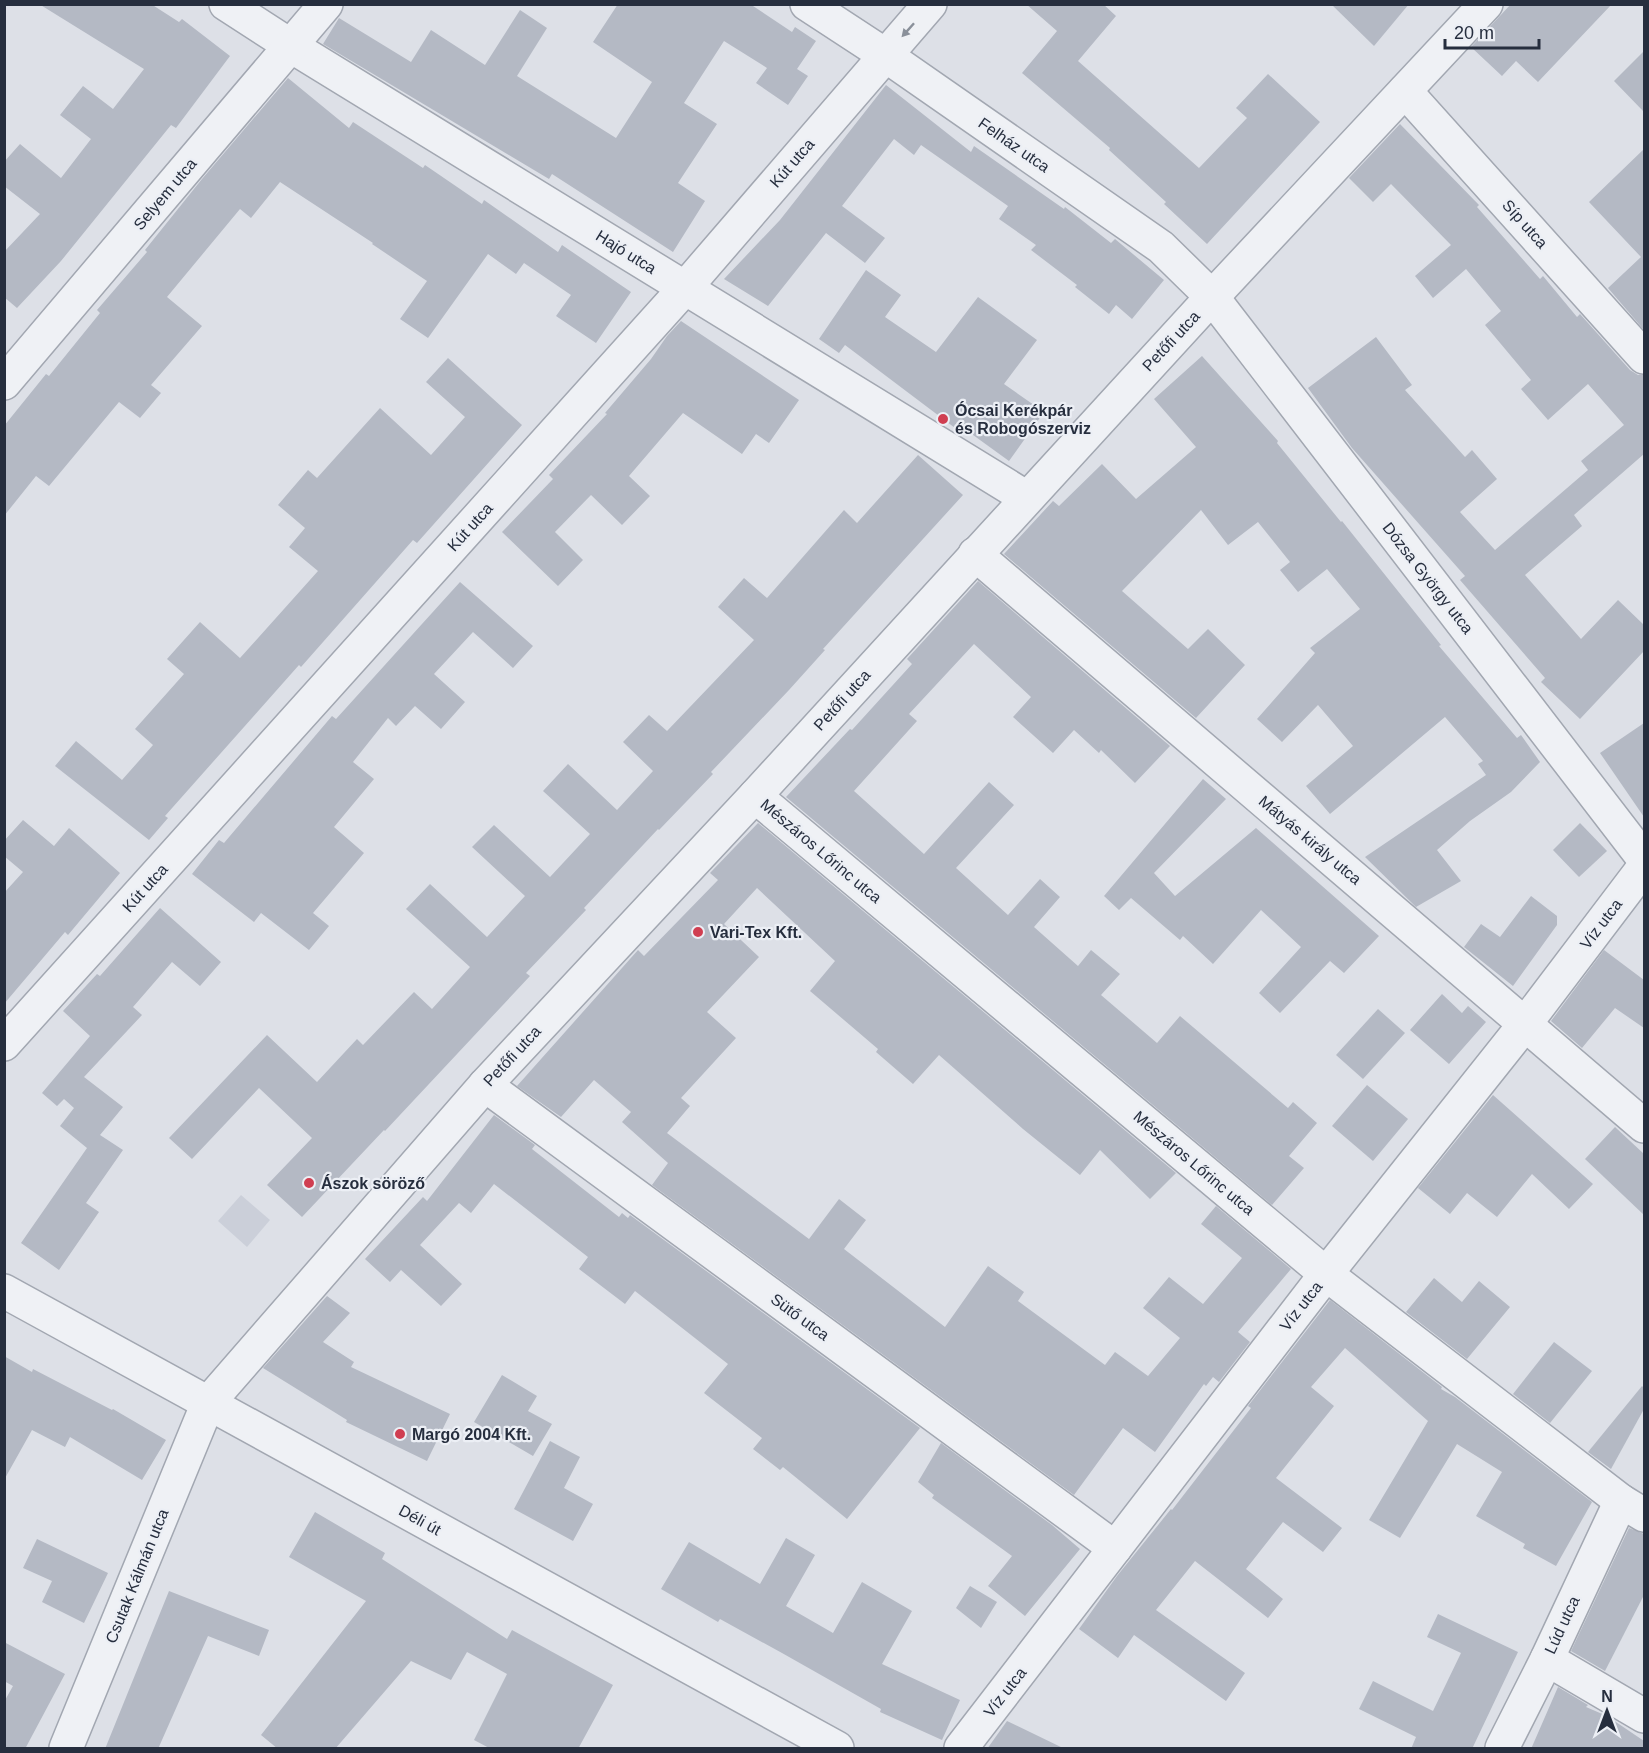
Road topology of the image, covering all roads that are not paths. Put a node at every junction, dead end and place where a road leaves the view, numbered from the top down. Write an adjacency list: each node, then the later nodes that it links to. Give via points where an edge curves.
1 (226, 4): 6 (street, Hajó utca)
2 (326, 4): 6 (street, Selyem utca)
3 (807, 4): 7 (street, Felház utca)
4 (930, 4): 7 (street, Kút utca, one-way to 7)
5 (1486, 4): 8 (street, Petőfi utca)
6 (291, 46): 9 (street, Hajó utca); 12 (street, Selyem utca)
7 (885, 55): 9 (street, Kút utca); 10 (street, Felház utca, via 1161,247)
8 (1405, 91): 10 (street, Petőfi utca); 11 (street, Síp utca)
9 (685, 288): 13 (street, Hajó utca); 19 (street, Kút utca)
10 (1212, 297): 13 (street, Petőfi utca); 16 (street, Dózsa György utca)
11 (1644, 357)
12 (4, 383)
13 (1027, 498): 14 (street, Petőfi utca)
14 (975, 554): 15 (street, Petőfi utca); 18 (street, Mátyás király utca)
15 (755, 796): 20 (street, Petőfi utca); 22 (street, Mészáros Lőrinc utca)
16 (1644, 859)
17 (1644, 867): 18 (street, Víz utca)
18 (1525, 1024): 21 (street, Mátyás király utca); 22 (street, Víz utca)
19 (4, 1044)
20 (485, 1085): 24 (street, Petőfi utca); 26 (street, Sütő utca)
21 (1644, 1126)
22 (1326, 1274): 25 (street, Mészáros Lőrinc utca); 26 (street, Víz utca)
23 (4, 1291): 24 (street, Déli út)
24 (208, 1403): 29 (street, Déli út); 30 (street, Csutak Kálmán utca)
25 (1633, 1508): 27 (street, Lúd utca)
26 (1115, 1548): 32 (street, Víz utca)
27 (1547, 1659): 28 (street); 33 (street, Lúd utca)
28 (1644, 1716)
29 (790, 1738): 31 (street, Déli út)
30 (66, 1749)
31 (837, 1749)
32 (961, 1749)
33 (1502, 1749)

